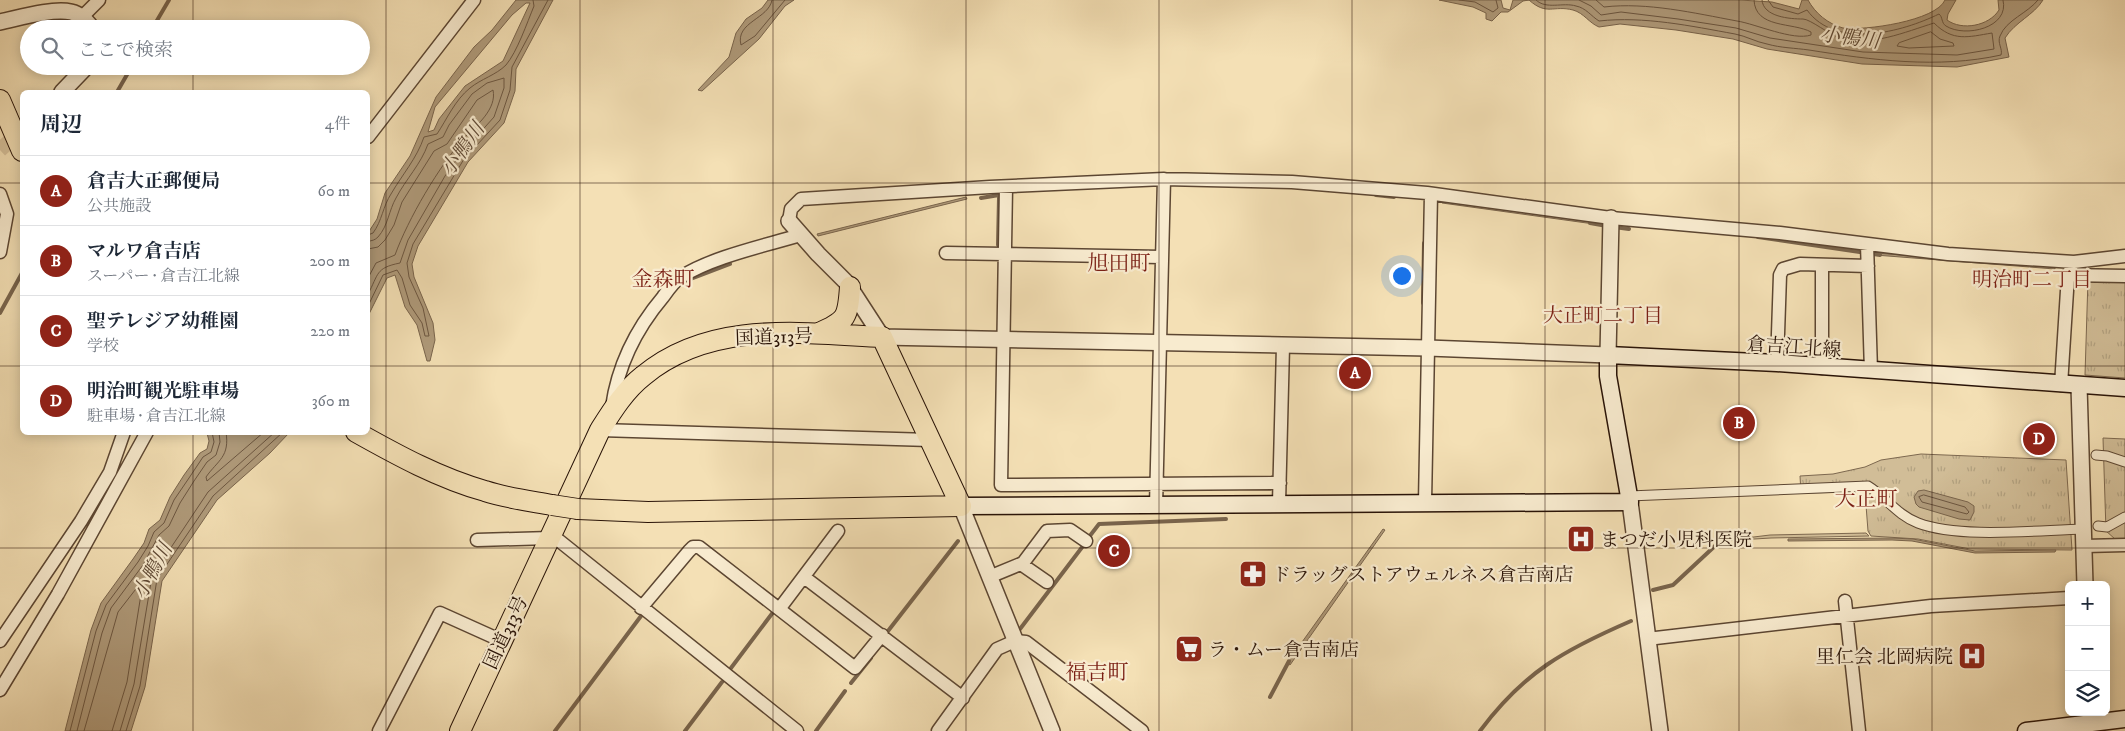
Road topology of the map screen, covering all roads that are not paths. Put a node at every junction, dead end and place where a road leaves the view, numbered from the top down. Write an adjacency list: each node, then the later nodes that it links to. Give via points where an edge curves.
1 (99, 0): 3 (street)
2 (474, 0): 9 (street)
3 (82, 17): 4 (street); 5 (street, via 71,12 51,13)
4 (85, 20)
5 (0, 22)
6 (78, 75): 7 (street)
7 (64, 90)
8 (0, 100): 10 (highway)
9 (370, 134)
10 (20, 145)
11 (1164, 180): 12 (street); 14 (street, via 1292,182); 23 (street)
12 (1006, 187): 16 (street, via 801,199 791,209); 21 (street)
13 (0, 194): 19 (street, via 7,214)
14 (1431, 194): 15 (street); 35 (street)
15 (1611, 218): 18 (street); 36 (street)
16 (789, 221): 17 (street)
17 (800, 235): 29 (street); 43 (street, via 707,264 679,277 643,321 618,376)
18 (1867, 244): 24 (street, via 1948,254); 26 (street)
19 (0, 252)
20 (946, 253): 21 (street)
21 (1004, 254): 23 (street); 32 (street)
22 (2125, 256): 24 (street)
23 (1161, 258): 33 (street)
24 (2074, 262): 27 (street)
25 (1822, 265): 26 (street); 37 (street, via 1800,264 1783,269 1780,275); 38 (street)
26 (1868, 266): 39 (street)
27 (2068, 274): 28 (street); 40 (street)
28 (2125, 276)
29 (850, 287): 30 (highway, via 847,315 840,323); 31 (street)
30 (817, 334): 31 (highway, 国道313号); 43 (highway, 国道313号, via 741,334 698,344 642,376)
31 (882, 337): 32 (street); 48 (highway)
32 (1003, 339): 33 (street); 52 (street, via 1001,485)
33 (1161, 342): 34 (street); 52 (street)
34 (1283, 346): 35 (street); 51 (street)
35 (1428, 348): 36 (street); 54 (street)
36 (1608, 355): 37 (main road, 倉吉江北線); 53 (main road, via 1608,376)
37 (1777, 364): 38 (main road, 倉吉江北線)
38 (1822, 368): 39 (main road, 倉吉江北線)
39 (1871, 371): 40 (main road, 倉吉江北線)
40 (2061, 385): 41 (main road, 倉吉江北線)
41 (2079, 386): 42 (main road, 倉吉江北線); 59 (street)
42 (2125, 388)
43 (612, 412): 44 (highway, 国道313号)
44 (600, 430): 48 (street); 61 (highway, 国道313号)
45 (123, 435): 79 (street, via 110,472 81,521)
46 (145, 435): 81 (street, via 58,594)
47 (361, 435): 56 (highway, bridge, via 402,458 486,492 578,509 648,512)
48 (930, 440): 56 (highway)
49 (2096, 454): 50 (street)
50 (2125, 462)
51 (1280, 483): 52 (street); 55 (street)
52 (1156, 484): 57 (street)
53 (1630, 499): 54 (main road); 59 (street, via 1868,486 1889,506 1918,522 1948,529 1995,532); 77 (street)
54 (1426, 502): 55 (main road)
55 (1279, 503): 57 (main road)
56 (961, 506): 57 (main road); 68 (street)
57 (1156, 506)
58 (2125, 517): 59 (street, via 2107,527)
59 (2091, 528): 65 (street)
60 (838, 531): 67 (street)
61 (551, 537): 62 (street); 73 (street); 78 (highway, 国道313号)
62 (477, 540)
63 (1086, 541): 66 (street, via 1070,530 1047,531)
64 (2125, 545): 65 (street)
65 (2085, 546): 69 (street)
66 (1021, 564): 68 (street); 70 (street)
67 (804, 577): 74 (street); 76 (street)
68 (989, 577): 80 (street)
69 (2085, 581)
70 (1047, 582)
71 (2065, 598): 75 (street)
72 (1844, 602): 75 (street)
73 (641, 608): 74 (street, via 694,547 699,547); 87 (street)
74 (780, 608): 76 (street, via 855,668)
75 (1846, 615): 77 (street); 92 (street)
76 (882, 635): 82 (street)
77 (1648, 638): 91 (street)
78 (500, 640): 85 (street, via 440,613); 86 (highway, 国道313号)
79 (0, 641)
80 (1015, 641): 82 (street, via 997,649); 89 (street); 90 (street, via 1026,642)
81 (0, 690)
82 (963, 698): 88 (street)
83 (2125, 719): 84 (main road)
84 (2087, 722): 93 (main road)
85 (379, 731)
86 (460, 731)
87 (797, 731)
88 (938, 731)
89 (1052, 731)
90 (1142, 731)
91 (1660, 731)
92 (1859, 731)
93 (2026, 731)

